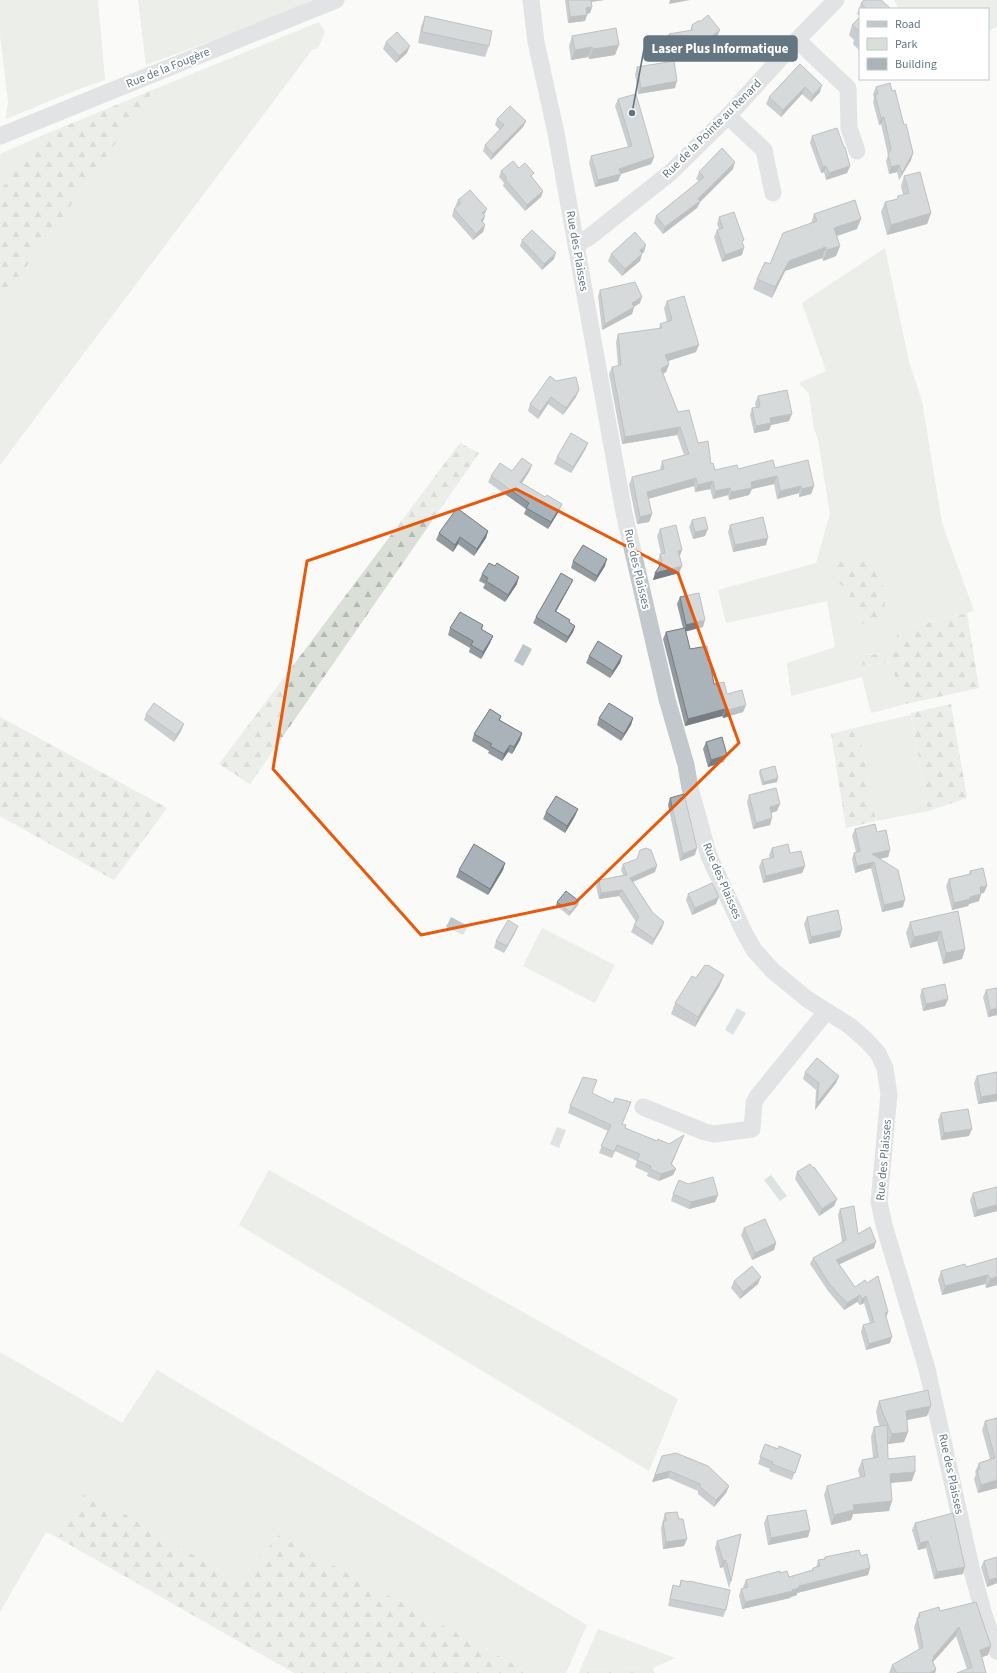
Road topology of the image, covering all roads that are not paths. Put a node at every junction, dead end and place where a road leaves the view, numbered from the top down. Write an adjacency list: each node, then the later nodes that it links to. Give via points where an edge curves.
1 (336, 0): 6 (street, Rue de la Fougère)
2 (531, 0): 9 (street, Rue des Plaisses, via 536,42 556,133)
3 (836, 0): 4 (street, Rue de la Pointe au Renard)
4 (797, 40): 5 (street, Rue de la Pointe au Renard); 7 (street, via 848,88 848,128)
5 (728, 116): 8 (street, via 764,150); 9 (street, Rue de la Pointe au Renard, via 670,173)
6 (0, 136)
7 (856, 152)
8 (773, 193)
9 (576, 245): 10 (street, Rue des Plaisses, via 624,513 667,699 709,856 754,950 773,971)
10 (826, 1012): 11 (street, via 757,1097 754,1103 752,1129 714,1134 704,1132); 12 (street, Rue des Plaisses, via 850,1026 866,1040 878,1053 884,1068 890,1094 879,1202 927,1369 971,1567)
11 (643, 1107)
12 (997, 1651)

